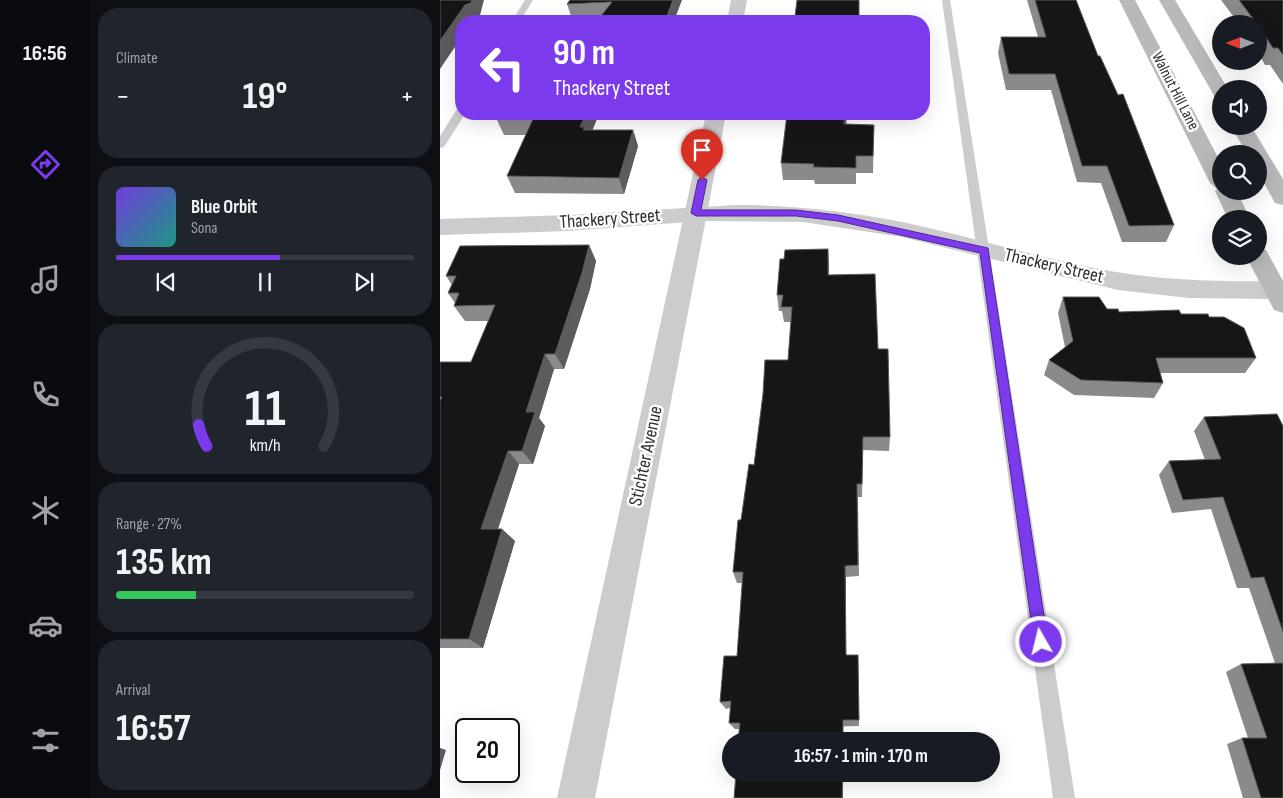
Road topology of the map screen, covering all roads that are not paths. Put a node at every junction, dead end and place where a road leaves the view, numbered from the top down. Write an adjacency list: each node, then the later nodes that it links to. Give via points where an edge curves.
1 (529, 0): 6 (lane)
2 (739, 0): 7 (street)
3 (946, 0): 17 (lane)
4 (1127, 0): 12 (main road, Walnut Hill Lane)
5 (1167, 0): 8 (main road, Walnut Hill Lane)
6 (520, 15)
7 (736, 15)
8 (1214, 80)
9 (455, 120): 11 (lane)
10 (715, 120): 15 (street, Stichter Avenue)
11 (440, 145)
12 (1212, 165)
13 (1267, 170): 14 (main road)
14 (1283, 198)
15 (696, 213): 16 (street, Thackery Street, via 568,223); 17 (street, Thackery Street, via 796,213 838,218); 20 (street, Stichter Avenue)
16 (440, 227)
17 (984, 250): 19 (street, Thackery Street, via 1138,284); 21 (lane)
18 (1263, 265): 19 (main road)
19 (1280, 295)
20 (576, 798)
21 (1064, 798)

